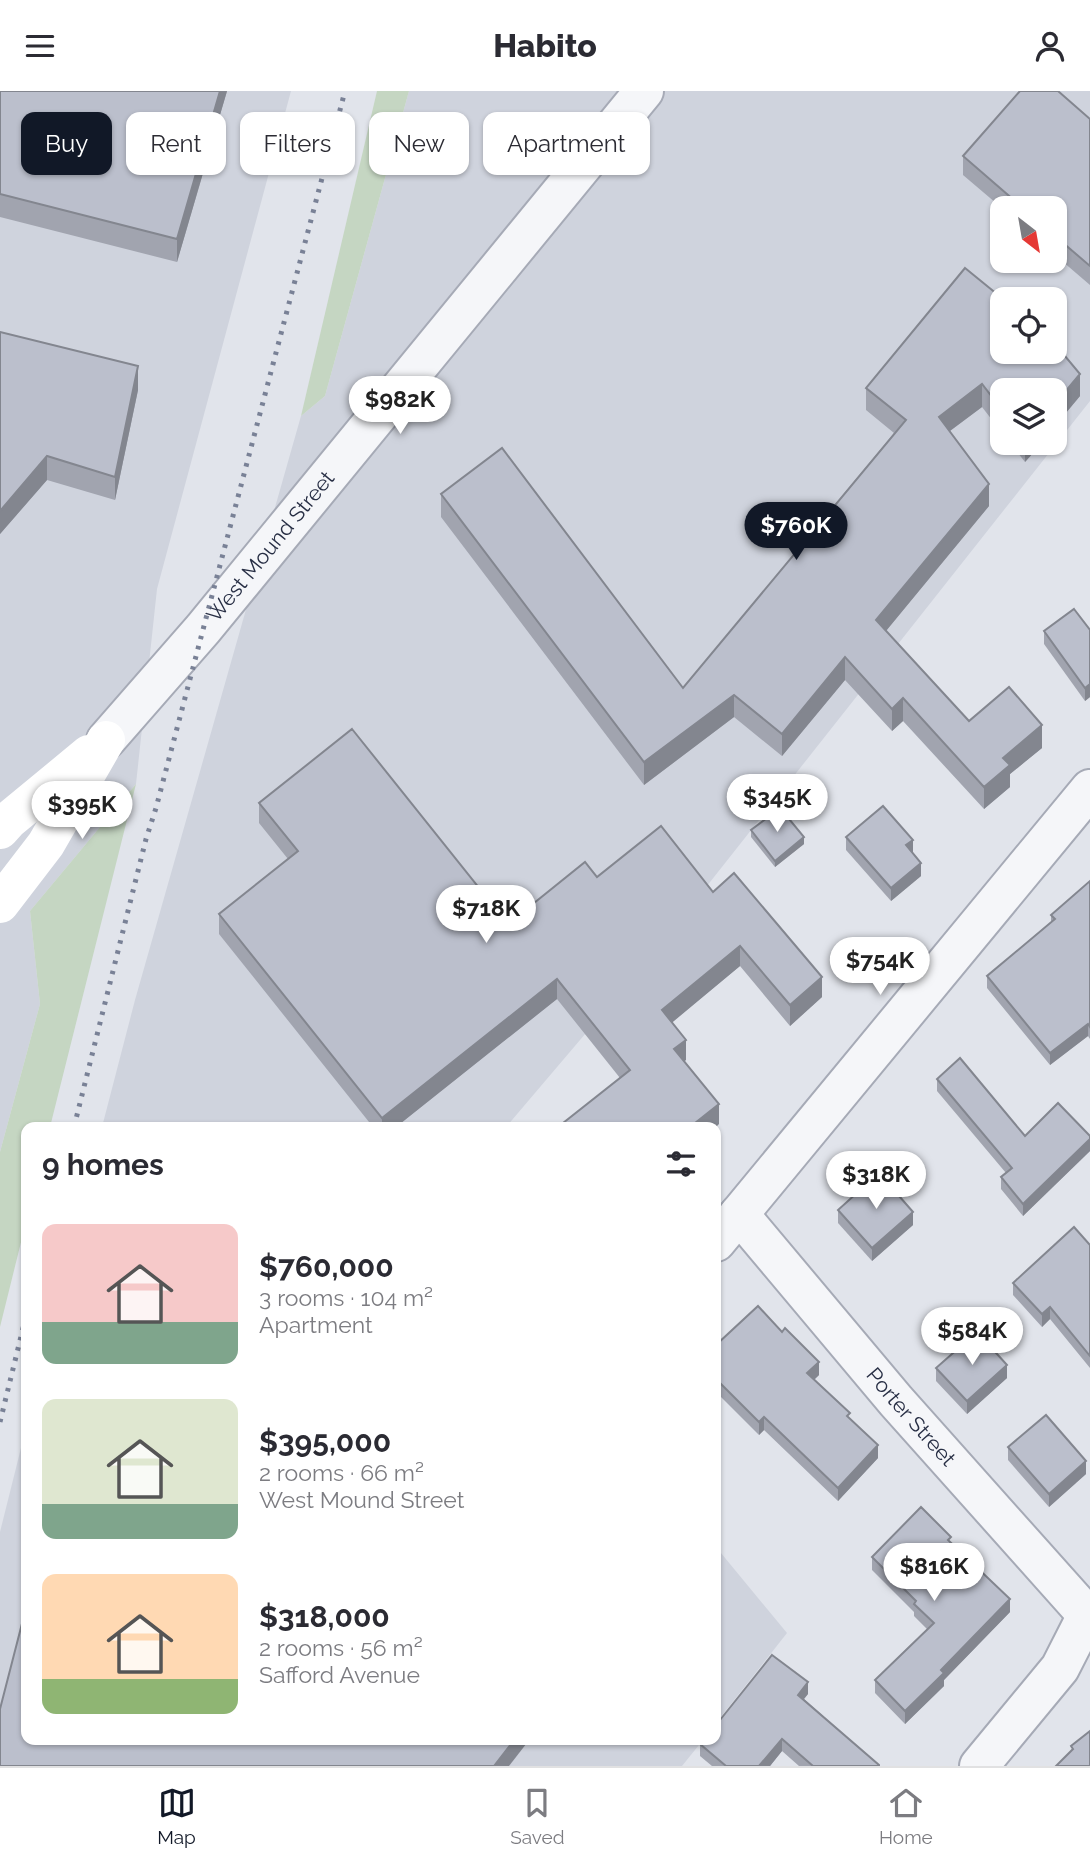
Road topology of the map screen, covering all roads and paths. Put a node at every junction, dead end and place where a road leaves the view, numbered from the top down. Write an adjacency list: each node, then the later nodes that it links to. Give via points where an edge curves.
1 (644, 91): 2 (street, West Mound Street, via 203,629)
2 (106, 740): 4 (main road, West Mound Street); 5 (main road, West Mound Street, via 46,844)
3 (1090, 789): 6 (street)
4 (0, 830)
5 (0, 904)
6 (727, 1228): 7 (street, Porter Street, via 889,1392)
7 (1088, 1612): 8 (street, via 1060,1668)
8 (979, 1766)

